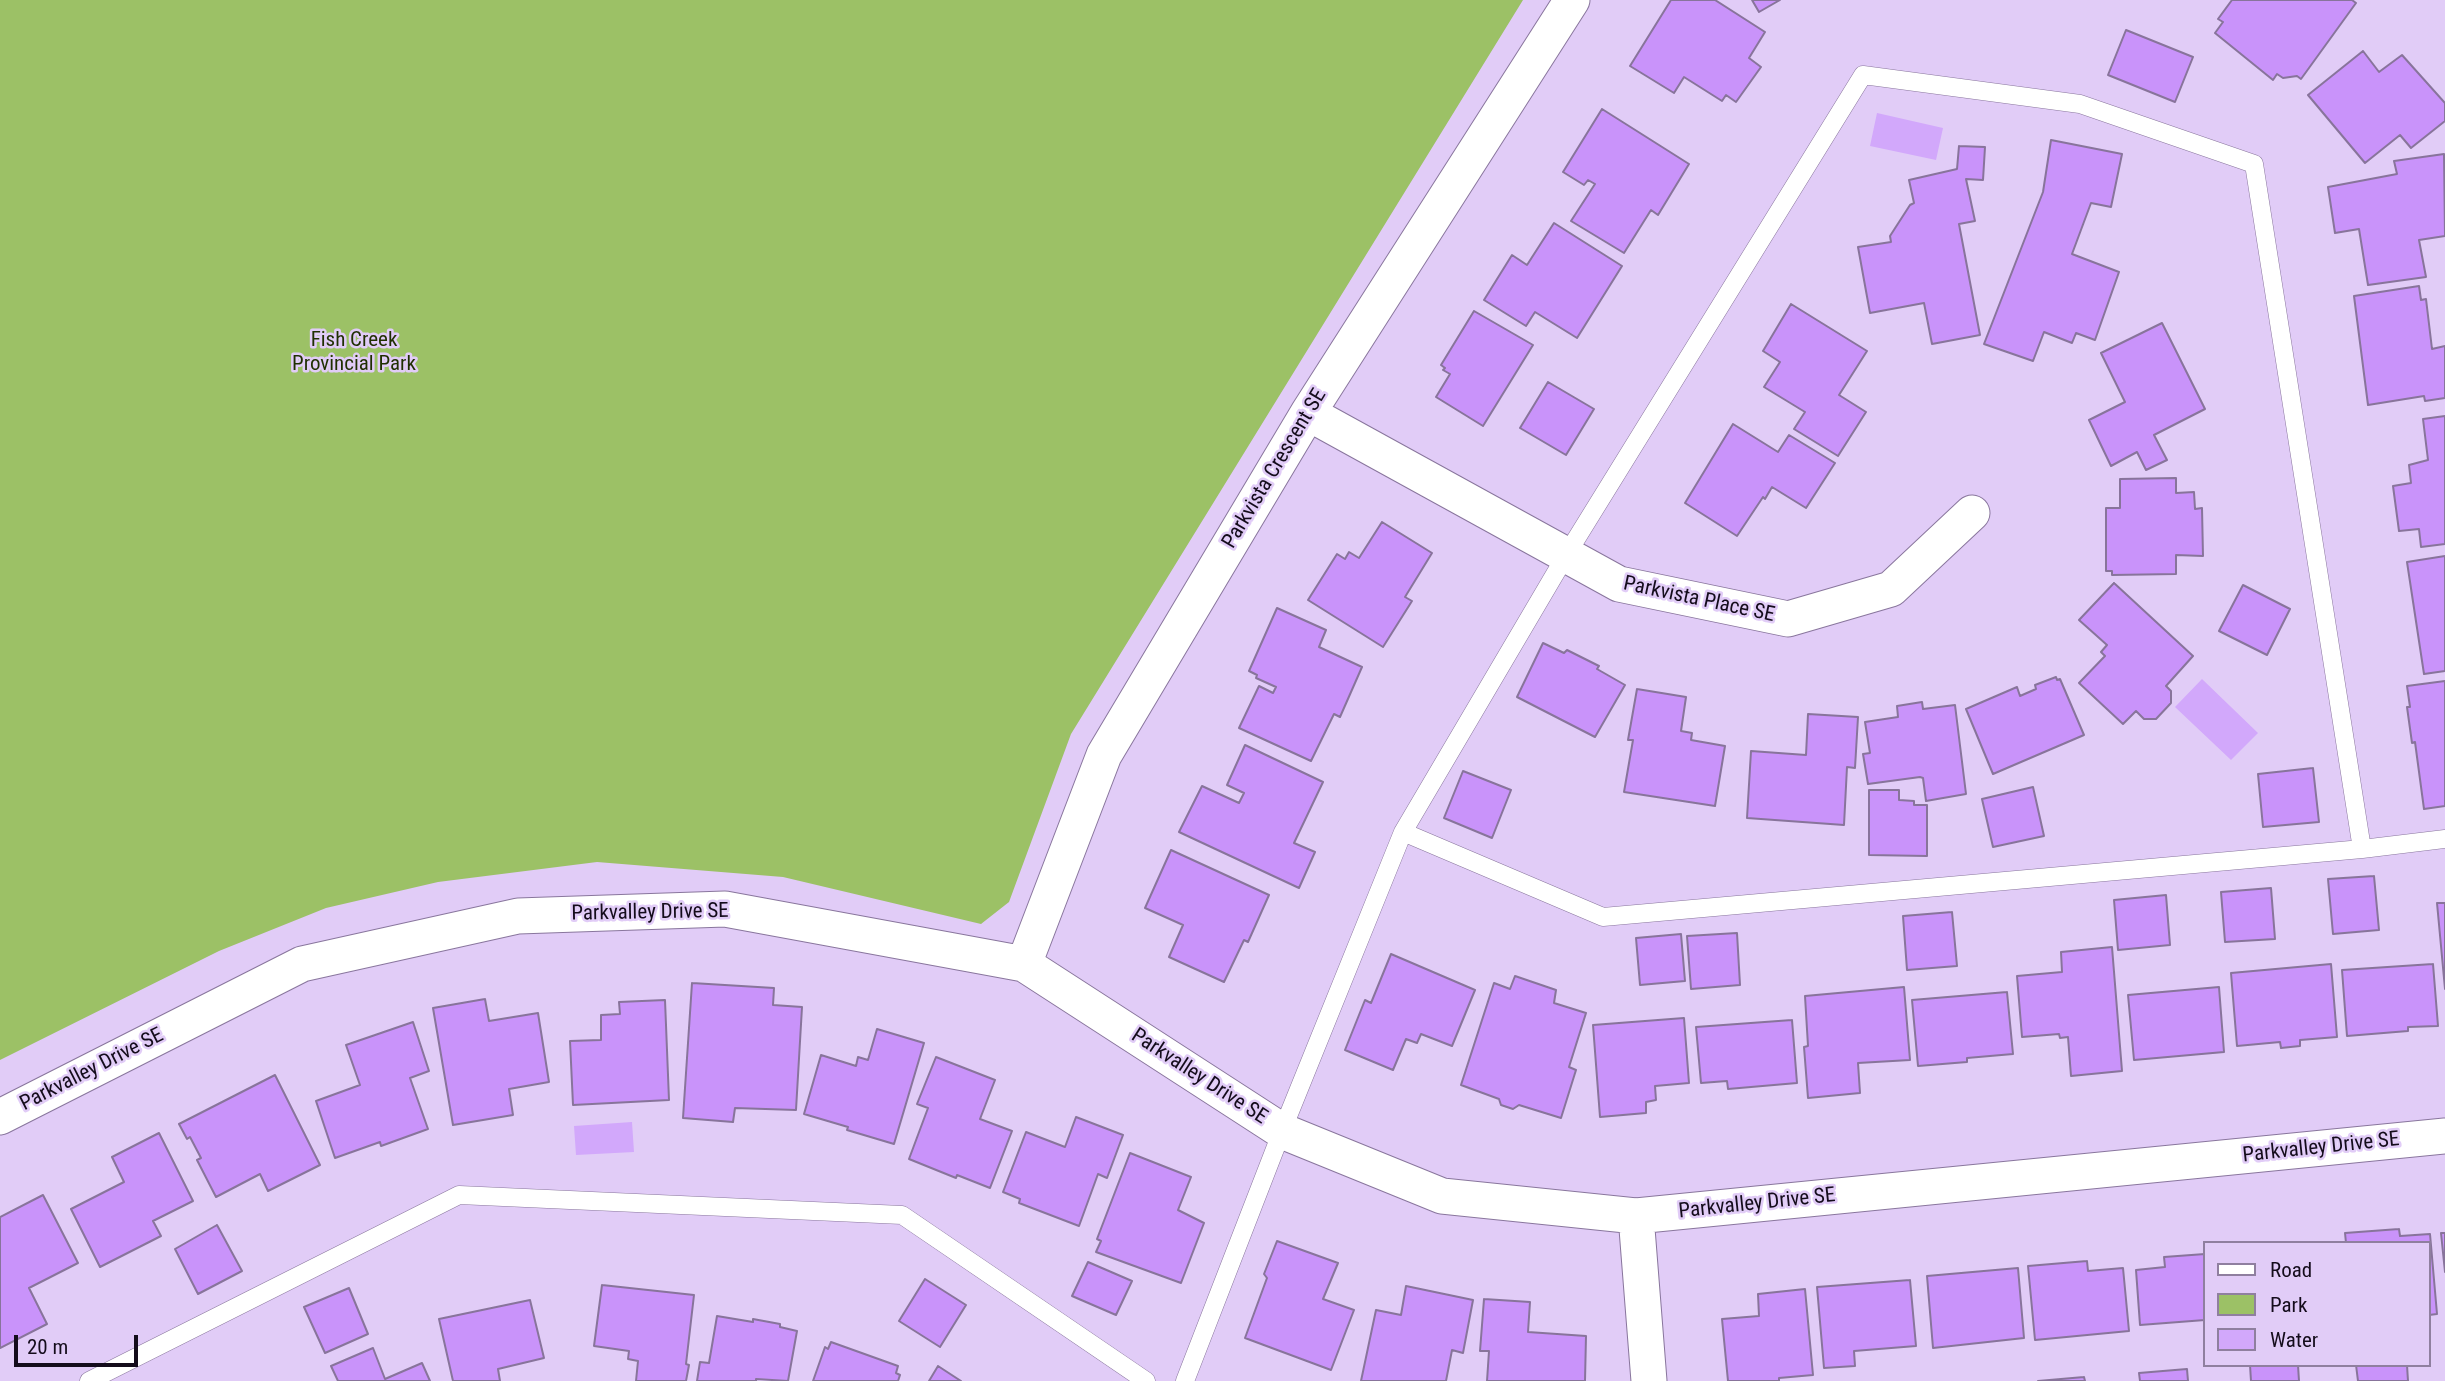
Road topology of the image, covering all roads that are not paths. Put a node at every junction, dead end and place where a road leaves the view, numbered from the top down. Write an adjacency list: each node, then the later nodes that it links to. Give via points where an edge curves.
1 (1572, 0): 2 (street, Parkvista Crescent SE)
2 (1308, 413): 4 (street, Parkvista Place SE); 8 (street, Parkvista Crescent SE, via 1104,755)
3 (1972, 513): 4 (street, Parkvista Place SE, via 1891,589 1788,619 1619,584)
4 (1565, 556): 5 (lane); 7 (lane, via 1863,75 2080,104 2254,164)
5 (1403, 832): 7 (lane, via 1603,916); 10 (lane)
6 (2445, 839): 7 (lane)
7 (2362, 849)
8 (1024, 964): 9 (street, Parkvalley Drive SE, via 724,909 519,916 302,964); 10 (street, Parkvalley Drive SE)
9 (0, 1117)
10 (1282, 1131): 12 (street, Parkvalley Drive SE, via 1442,1196); 15 (lane)
11 (2445, 1136): 12 (street, Parkvalley Drive SE)
12 (1636, 1216): 16 (street)
13 (89, 1381): 14 (lane, via 459,1195 902,1215)
14 (1146, 1381)
15 (1185, 1381)
16 (1648, 1381)

